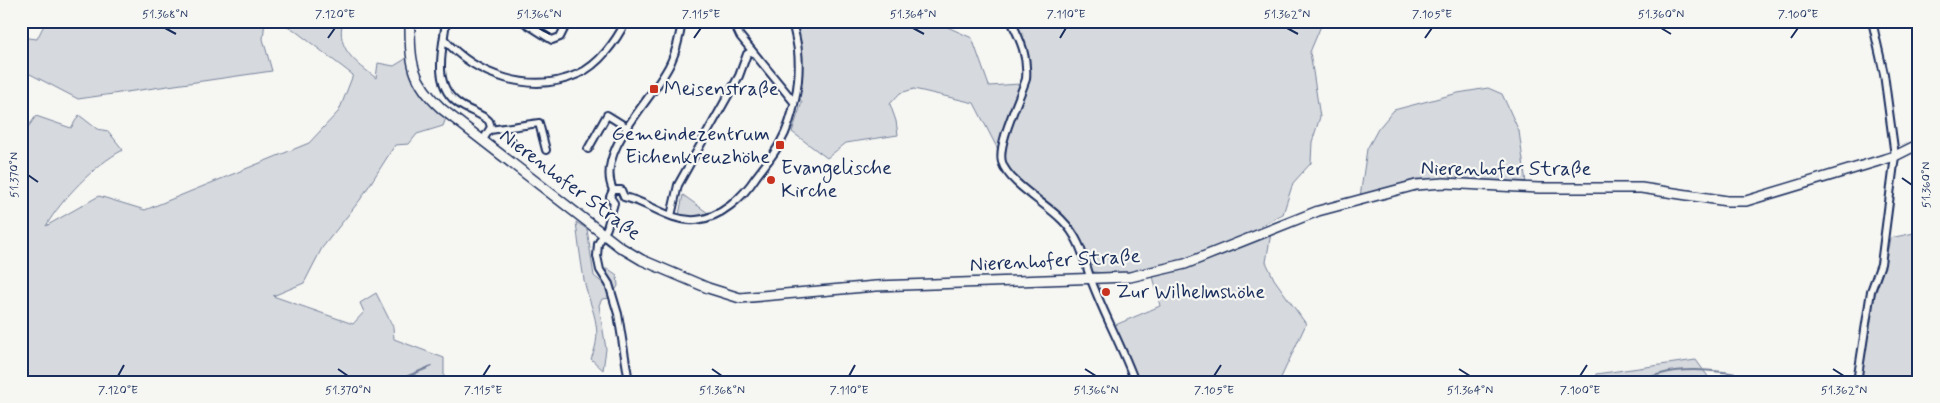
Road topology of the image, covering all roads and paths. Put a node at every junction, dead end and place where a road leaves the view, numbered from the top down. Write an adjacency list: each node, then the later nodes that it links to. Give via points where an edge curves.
1 (410, 21): 16 (street, Nierenhofer Straße, via 411,61 416,78 432,99)
2 (446, 21): 11 (street)
3 (522, 21): 4 (street, via 552,40 560,37)
4 (568, 21)
5 (626, 21): 11 (street, via 614,42 580,74 538,84 508,78 474,65)
6 (682, 21): 14 (street, via 671,63)
7 (733, 21): 12 (street)
8 (792, 21): 13 (street, via 798,52)
9 (1011, 21): 26 (street, via 1021,42 1027,68 1002,150 1002,164 1076,237 1084,252)
10 (1872, 21): 20 (street, via 1884,74)
11 (444, 39): 15 (street, via 440,70 446,89 457,103 487,119)
12 (752, 50): 13 (street); 24 (street, via 678,185)
13 (794, 102): 24 (street, via 786,133 746,191 713,215 696,220)
14 (628, 128): 19 (street, via 607,115); 21 (street, via 610,162 608,173)
15 (490, 130): 16 (street); 18 (street, via 539,123)
16 (483, 140): 25 (street, Nierenhofer Straße)
17 (1919, 144): 20 (street, Nierenhofer Straße)
18 (546, 150)
19 (588, 150)
20 (1895, 156): 26 (street, Nierenhofer Straße, via 1736,202 1641,188 1416,185 1318,211 1186,264 1130,276); 29 (street, via 1883,255 1871,291)
21 (613, 190): 22 (street, via 621,190); 23 (street, via 610,197)
22 (624, 197): 23 (street, via 621,203); 24 (street)
23 (614, 203): 25 (street)
24 (671, 216)
25 (602, 235): 26 (street, Nierenhofer Straße, via 642,260 740,298 876,286); 27 (street, via 598,244 598,262 618,314)
26 (1090, 277): 28 (street)
27 (629, 382)
28 (1135, 382)
29 (1857, 382)

